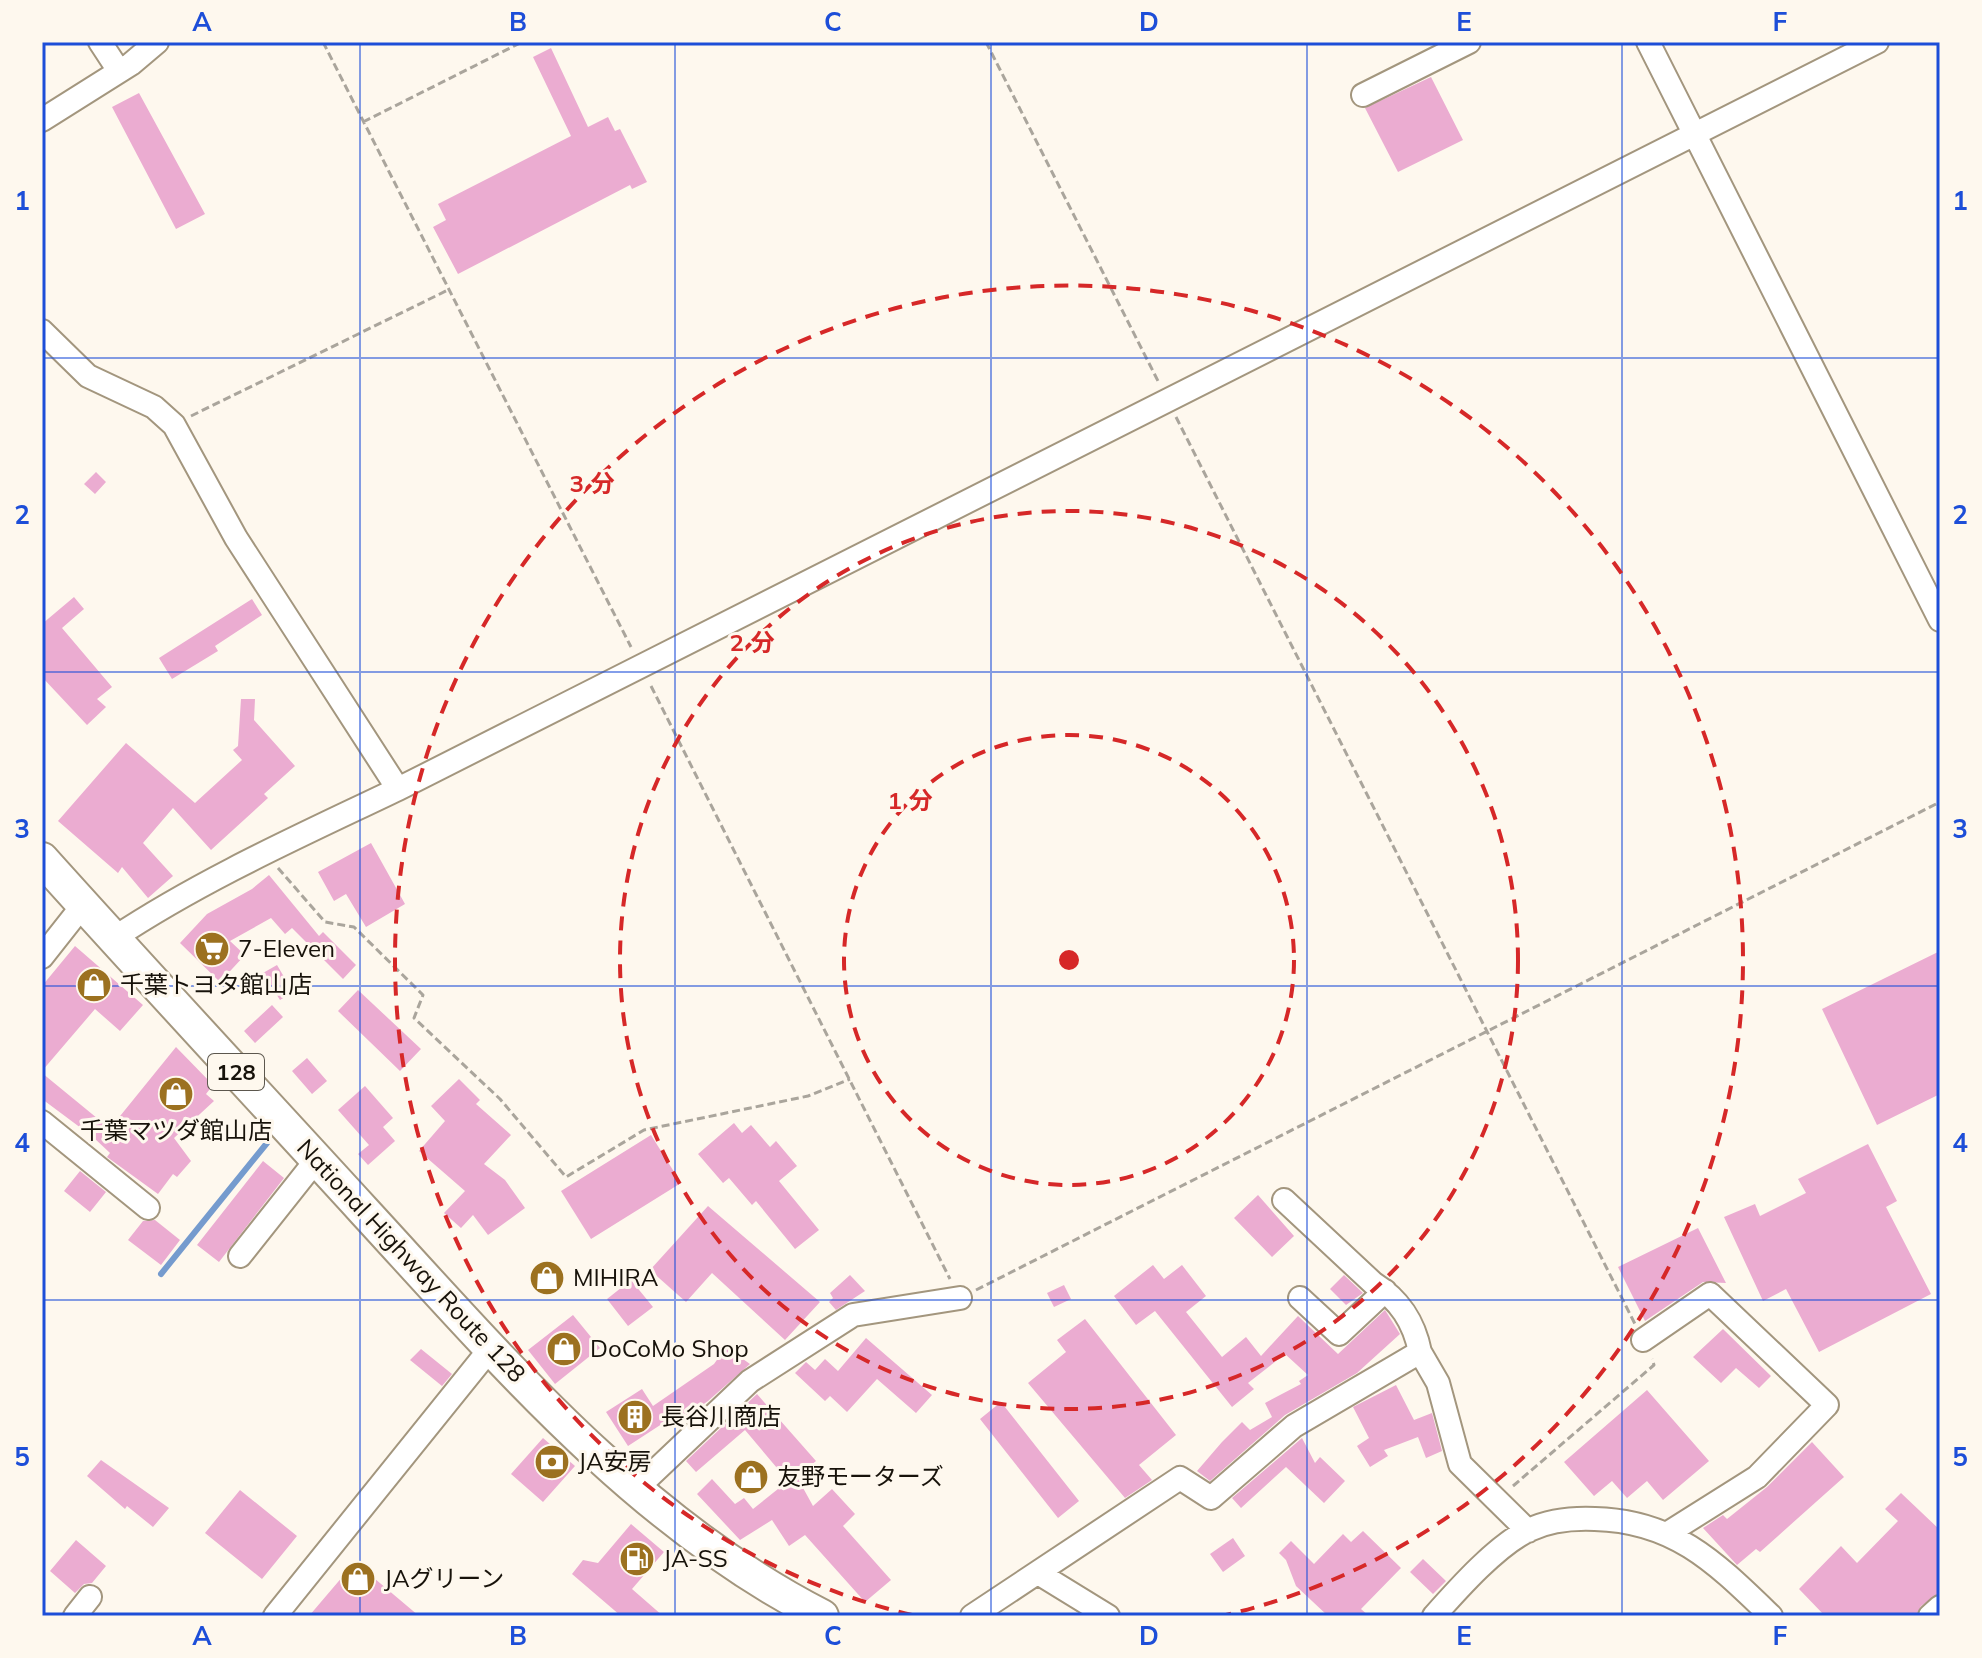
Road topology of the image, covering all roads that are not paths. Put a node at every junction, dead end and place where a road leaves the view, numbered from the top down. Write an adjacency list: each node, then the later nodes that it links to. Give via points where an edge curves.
1 (100, 42): 6 (street)
2 (157, 42): 6 (street)
3 (1469, 42): 7 (street)
4 (1648, 42): 9 (street)
5 (1877, 42): 9 (street)
6 (119, 71): 8 (street)
7 (1363, 95)
8 (42, 120)
9 (1695, 134): 11 (street); 12 (street)
10 (42, 331): 12 (street, via 88,376 154,407 174,425 236,538)
11 (1940, 620)
12 (398, 789): 15 (street, via 158,908)
13 (42, 859): 14 (highway, National Highway Route 128 / 128)
14 (83, 905): 15 (highway, National Highway Route 128 / 128); 16 (street)
15 (114, 938): 18 (highway, National Highway Route 128 / 128)
16 (42, 957)
17 (42, 1122): 20 (street)
18 (317, 1159): 21 (street); 26 (highway, National Highway Route 128 / 128)
19 (1284, 1200): 22 (street)
20 (148, 1208)
21 (240, 1256)
22 (1385, 1291): 24 (street, via 1339,1334); 27 (street, via 1414,1326)
23 (960, 1298): 28 (street, via 853,1315 750,1381)
24 (1300, 1298)
25 (1643, 1340): 30 (street, via 1710,1294 1827,1405 1757,1477)
26 (490, 1349): 28 (highway, National Highway Route 128 / 128); 35 (street)
27 (1420, 1352): 29 (street, via 1438,1383 1460,1464); 31 (street, via 1294,1426 1211,1498 1180,1478)
28 (636, 1489): 36 (highway, National Highway Route 128 / 128, via 753,1576)
29 (1528, 1531): 30 (street, via 1553,1521 1586,1519 1638,1522); 39 (street)
30 (1668, 1533): 40 (street, via 1726,1573)
31 (1038, 1573): 37 (street); 38 (street)
32 (90, 1597): 34 (street)
33 (1940, 1607): 41 (street)
34 (75, 1616)
35 (275, 1616)
36 (822, 1616)
37 (972, 1616)
38 (1108, 1616)
39 (1434, 1616)
40 (1771, 1616)
41 (1930, 1616)

